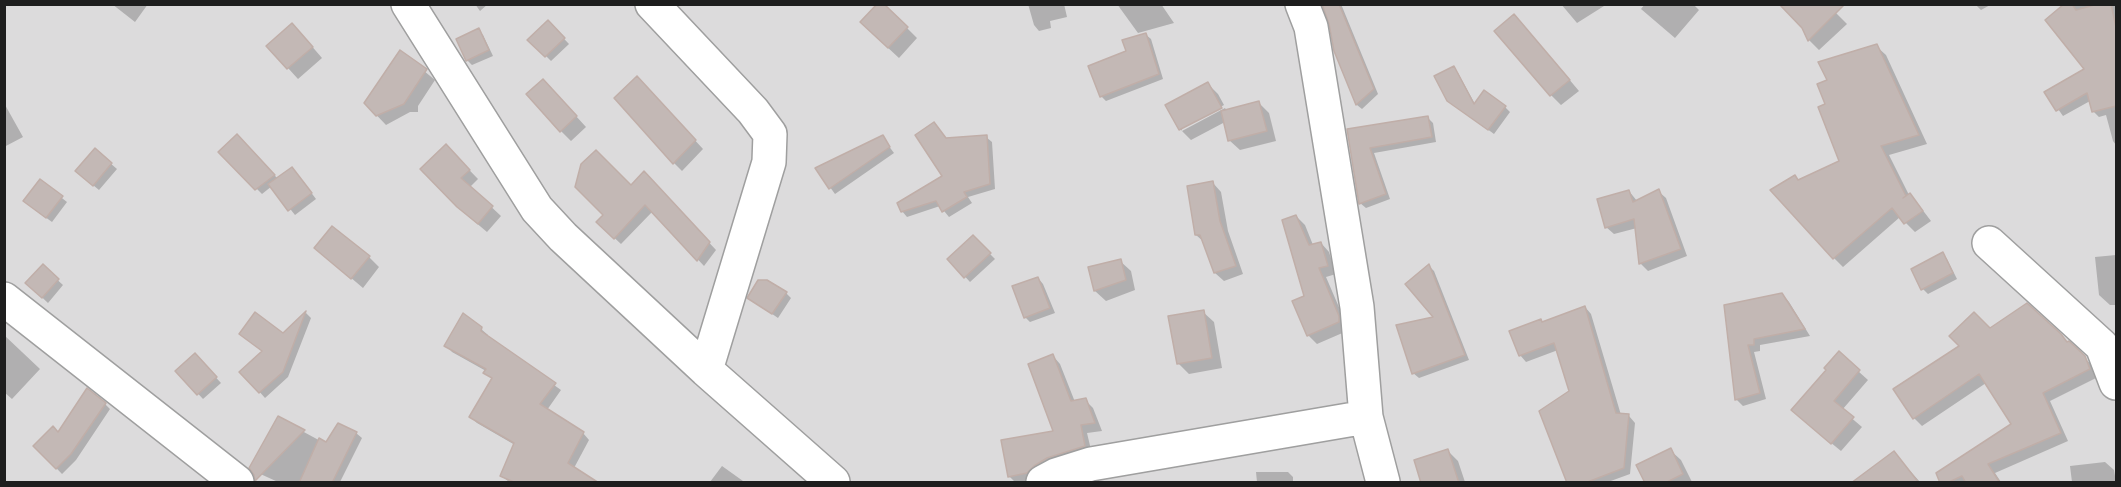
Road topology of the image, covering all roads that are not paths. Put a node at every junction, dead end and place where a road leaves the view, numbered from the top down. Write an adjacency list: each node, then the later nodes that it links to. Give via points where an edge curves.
1 (408, 4): 6 (street, via 537,209)
2 (652, 4): 6 (street, via 770,134 769,162)
3 (1302, 4): 8 (street, via 1311,27 1357,307)
4 (1989, 243): 7 (street, via 2102,346)
5 (4, 299): 9 (street)
6 (706, 370): 10 (street)
7 (2116, 383)
8 (1365, 417): 11 (street, via 1091,464); 12 (street)
9 (237, 483)
10 (833, 483)
11 (1043, 483)
12 (1383, 483)

